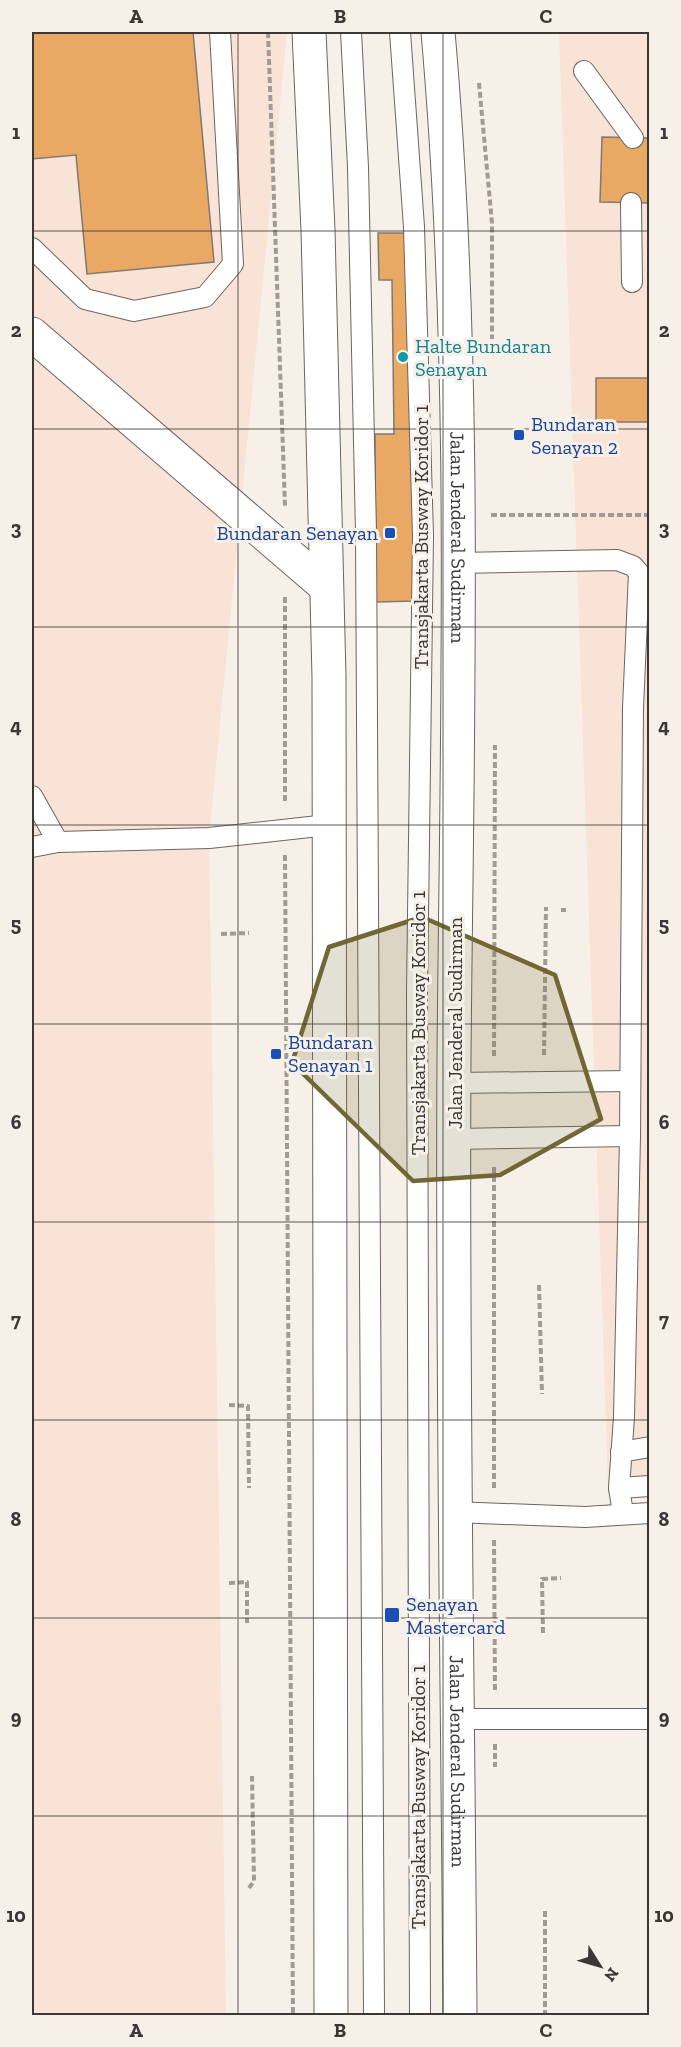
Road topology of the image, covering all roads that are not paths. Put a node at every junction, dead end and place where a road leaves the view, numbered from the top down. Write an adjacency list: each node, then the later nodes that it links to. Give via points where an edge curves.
1 (220, 32): 9 (lane, via 233,264 205,297 134,311 86,299)
2 (309, 32): 13 (main road)
3 (351, 32): 34 (lane, via 358,166 366,545)
4 (399, 32): 35 (lane, Transjakarta Busway Koridor 1, via 414,227 423,535 417,992)
5 (438, 32): 12 (main road, Jalan Jenderal Sudirman, via 453,254)
6 (584, 71): 7 (lane)
7 (633, 138)
8 (631, 203): 10 (lane)
9 (32, 248)
10 (632, 282)
11 (32, 334): 13 (main road)
12 (458, 562): 14 (lane, via 617,560 633,566 639,573); 21 (main road, Jalan Jenderal Sudirman)
13 (326, 586): 17 (main road)
14 (643, 657): 15 (lane)
15 (641, 708): 20 (lane)
16 (32, 796): 18 (lane)
17 (328, 825): 18 (lane, via 209,838); 33 (main road)
18 (58, 842): 19 (lane)
19 (32, 848)
20 (630, 1081): 21 (lane); 22 (lane)
21 (454, 1083): 23 (main road, Jalan Jenderal Sudirman)
22 (630, 1136): 23 (lane); 25 (lane)
23 (454, 1139): 28 (main road, Jalan Jenderal Sudirman)
24 (650, 1448): 25 (lane)
25 (621, 1452): 27 (lane)
26 (650, 1486): 27 (lane)
27 (619, 1488): 29 (lane)
28 (454, 1512): 29 (lane, via 585,1517); 31 (main road, Jalan Jenderal Sudirman)
29 (623, 1513): 30 (lane)
30 (650, 1513)
31 (458, 1719): 32 (lane); 36 (main road, Jalan Jenderal Sudirman)
32 (650, 1719)
33 (331, 2016)
34 (374, 2016)
35 (420, 2016)
36 (460, 2016)

